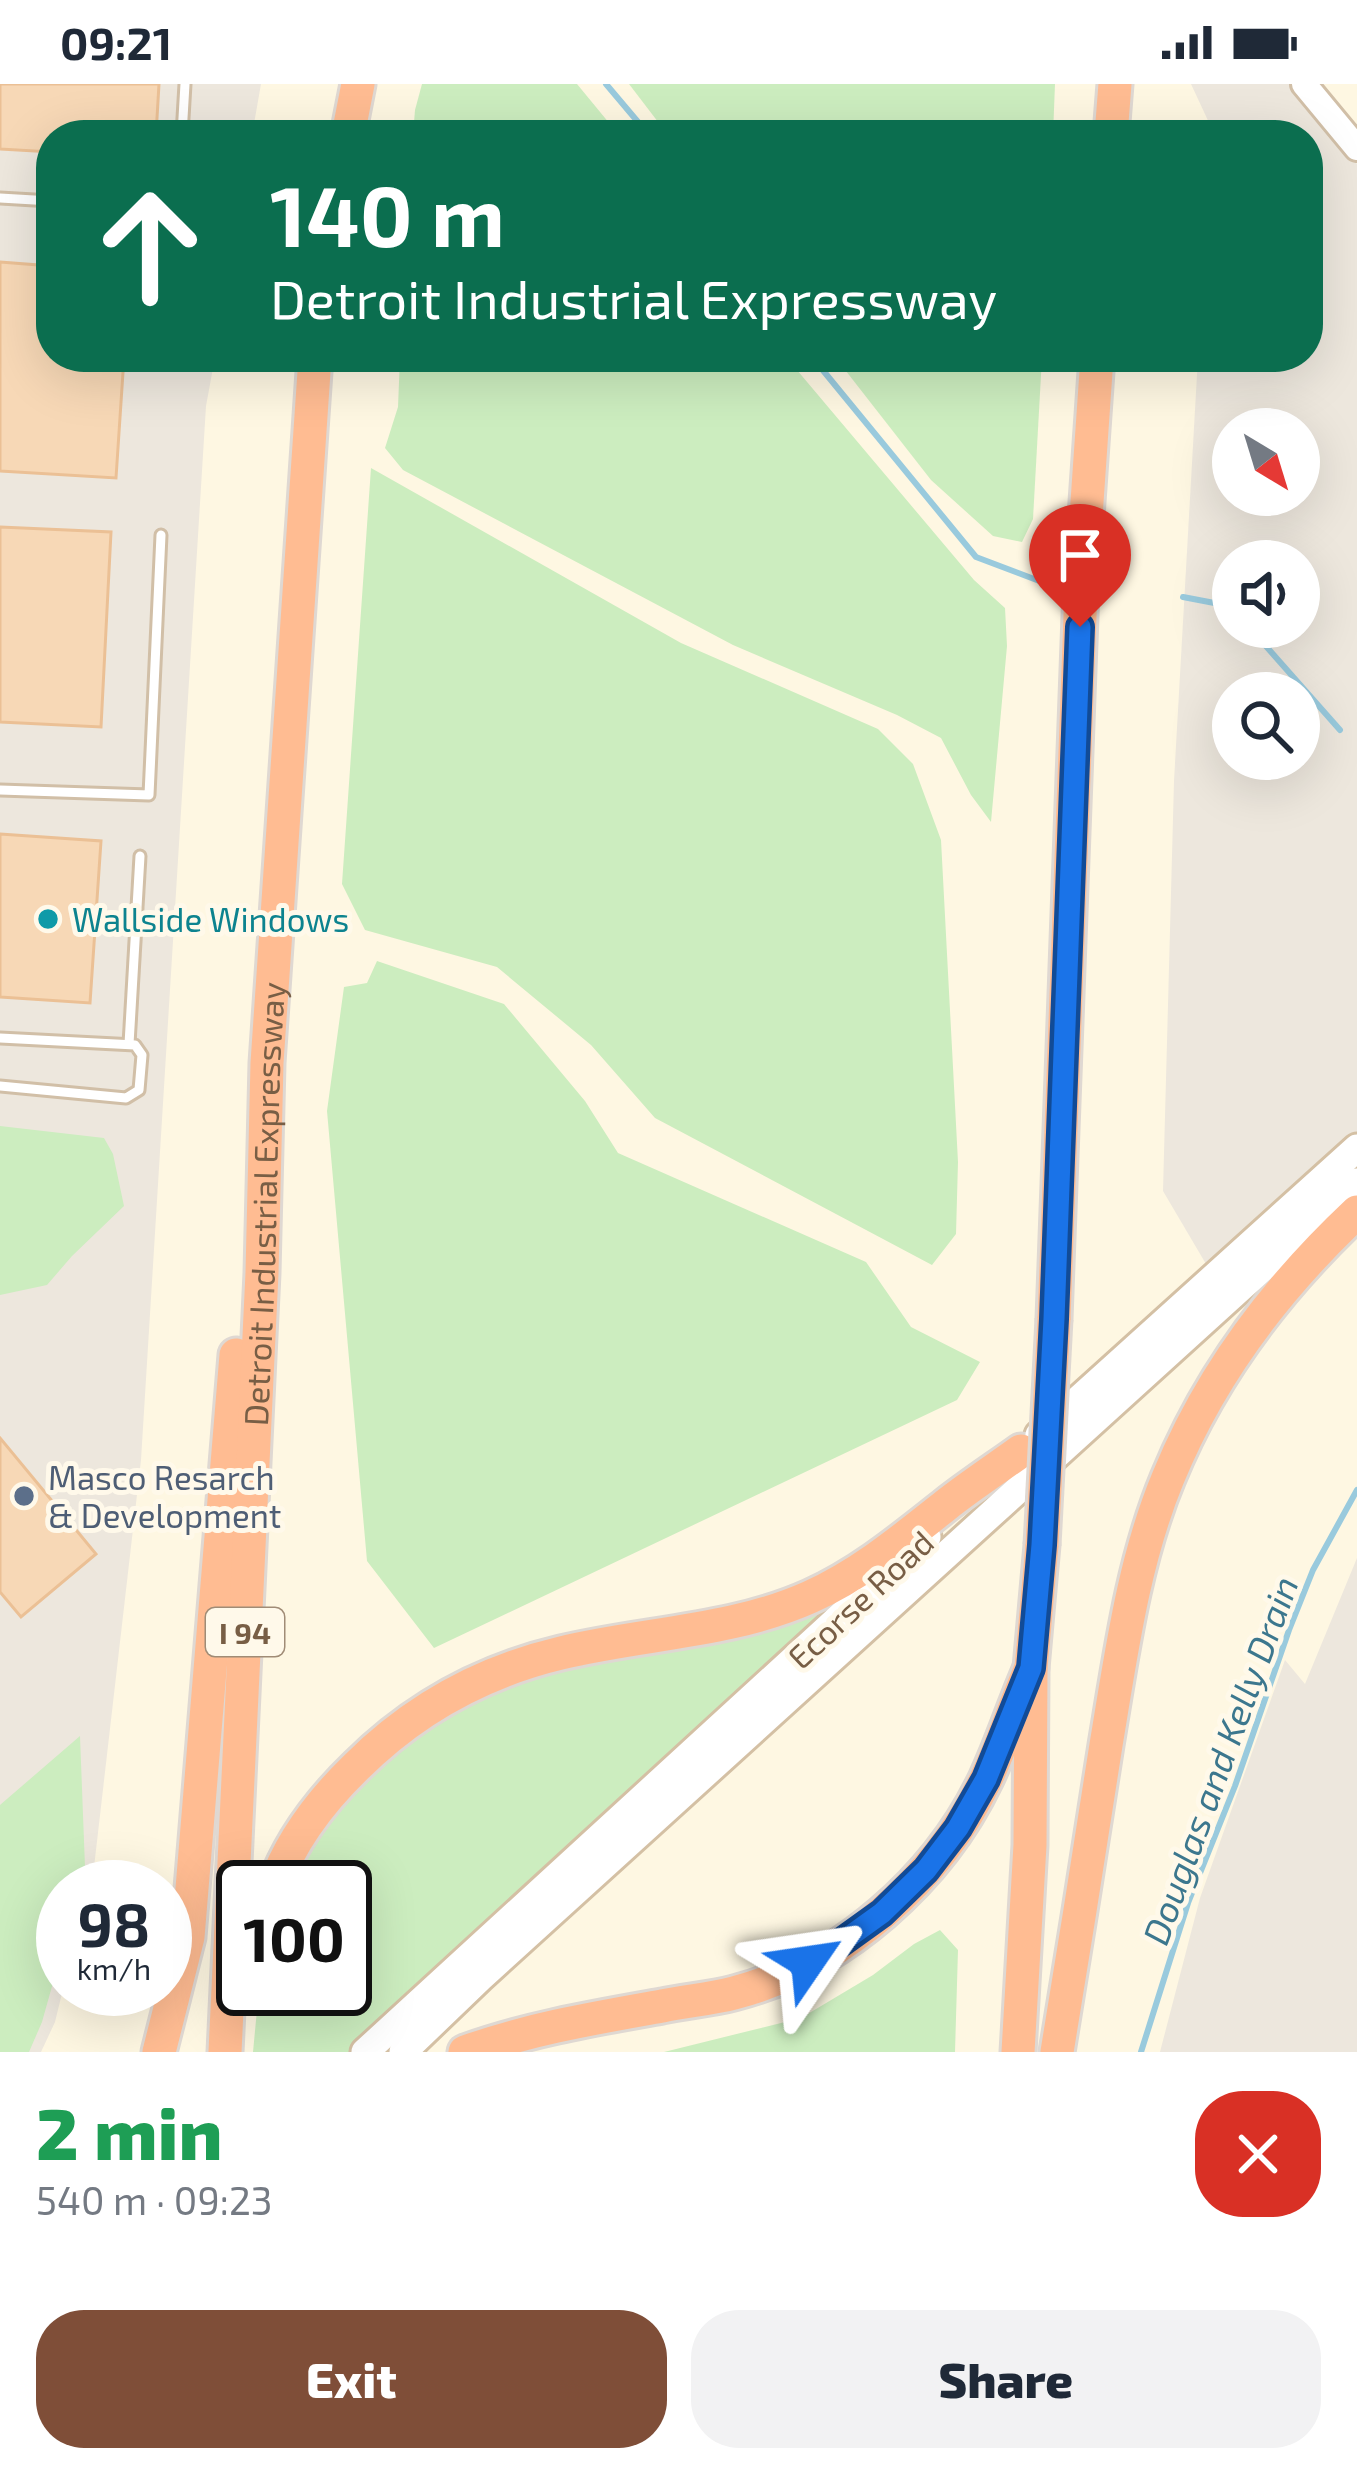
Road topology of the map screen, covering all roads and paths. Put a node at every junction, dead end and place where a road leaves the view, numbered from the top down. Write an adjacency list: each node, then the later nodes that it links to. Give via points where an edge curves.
1 (185, 84): 5 (lane)
2 (358, 84): 6 (highway)
3 (1114, 84): 7 (highway)
4 (1304, 84): 8 (street)
5 (183, 120)
6 (351, 120)
7 (1112, 120)
8 (1357, 148)
9 (0, 198): 10 (lane)
10 (36, 199)
11 (314, 372): 22 (highway, Detroit Industrial Expressway / I 94, via 267,1063)
12 (1095, 372): 24 (highway, bridge)
13 (161, 535): 14 (lane, via 149,795)
14 (0, 790)
15 (140, 856): 17 (lane)
16 (0, 1038): 17 (lane)
17 (129, 1044): 18 (lane, via 142,1055 139,1090 126,1098)
18 (0, 1086)
19 (1357, 1148): 23 (main road, Ecorse Road)
20 (1357, 1182): 31 (main road, Ecorse Road)
21 (1357, 1212): 34 (highway, via 1255,1322 1168,1479 1120,1656)
22 (262, 1273): 25 (highway, Detroit Industrial Expressway / I 94); 28 (highway, via 236,1357 188,1937)
23 (1021, 1451): 26 (highway, via 854,1575 808,1598 758,1616 563,1652 465,1686 375,1747); 30 (main road, Ecorse Road)
24 (1031, 1668): 32 (highway, via 958,1828 882,1913 832,1949 736,1992 565,2023); 33 (highway)
25 (240, 1860)
26 (288, 1860)
27 (230, 2016): 29 (highway, Detroit Industrial Expressway / I 94)
28 (159, 2052)
29 (225, 2052)
30 (365, 2052)
31 (403, 2052)
32 (465, 2052)
33 (1018, 2052)
34 (1057, 2052)

